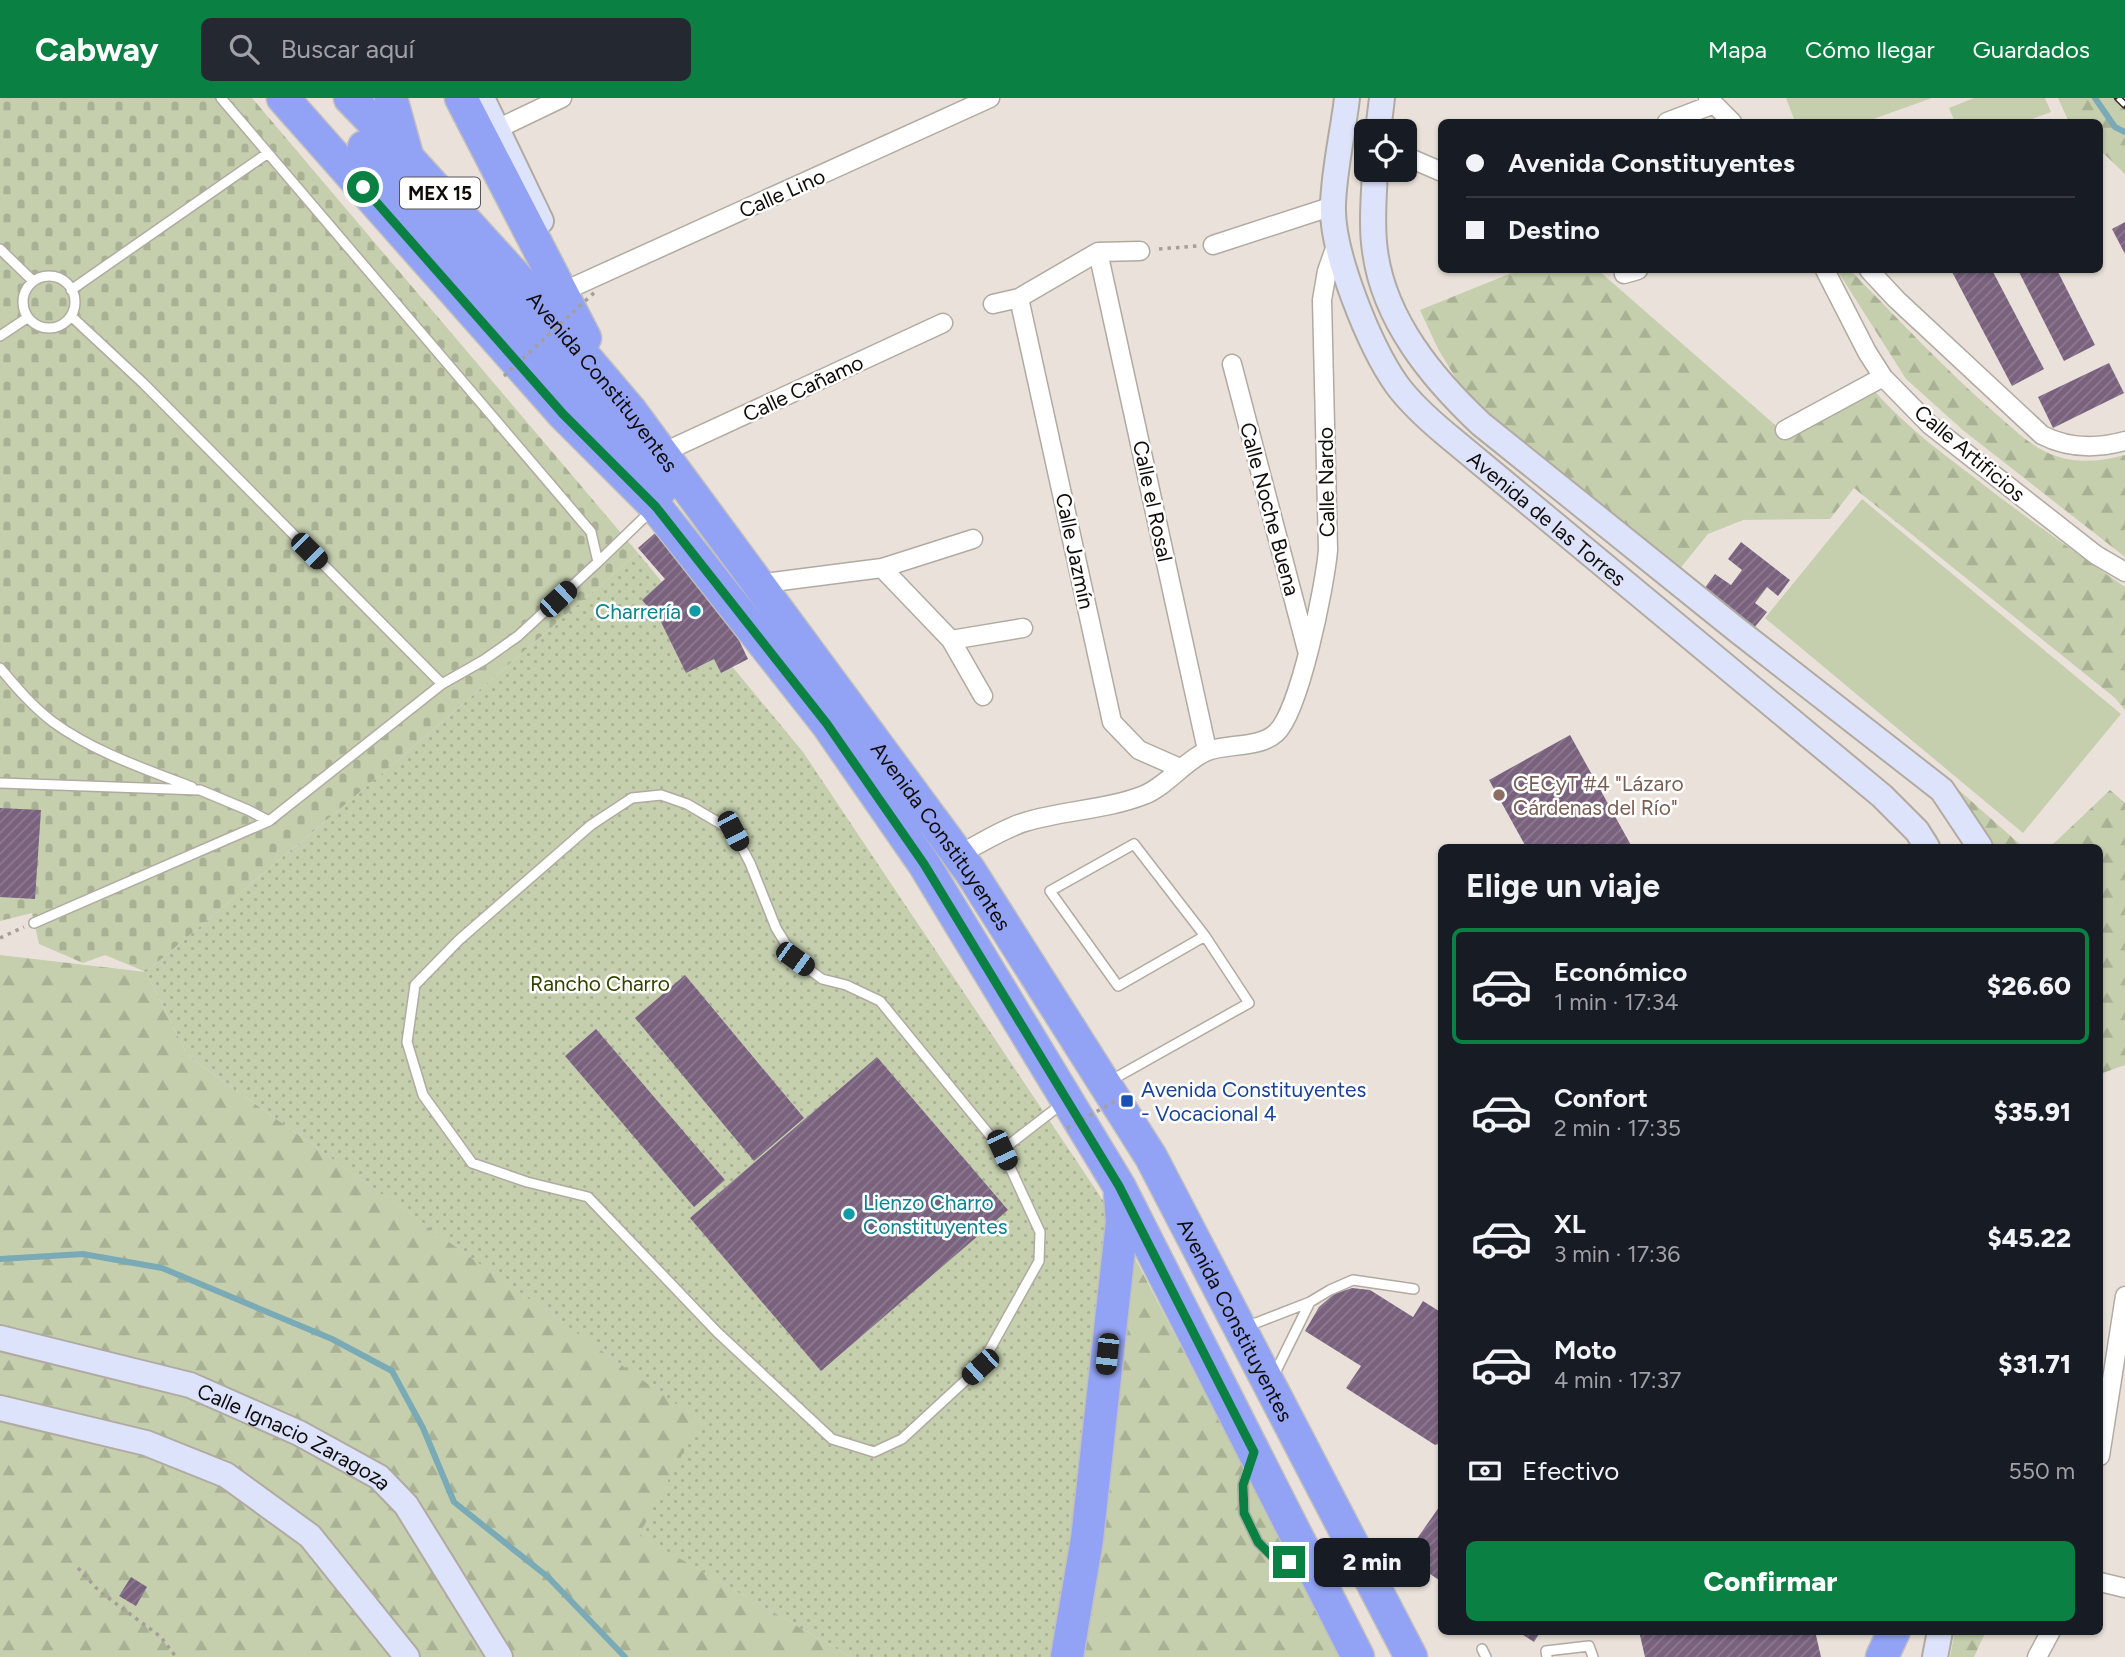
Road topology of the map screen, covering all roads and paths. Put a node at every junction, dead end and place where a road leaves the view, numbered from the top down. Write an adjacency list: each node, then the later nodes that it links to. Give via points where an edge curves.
1 (221, 98): 17 (lane)
2 (283, 98): 47 (highway, Avenida Constituyentes / MEX 15, via 563,414)
3 (350, 98): 18 (highway, Avenida Constituyentes / MEX 15)
4 (391, 98): 18 (highway)
5 (461, 98): 37 (highway)
6 (482, 98): 15 (street)
7 (562, 98): 15 (street)
8 (990, 98): 31 (street, Calle Lino)
9 (1347, 98): 22 (street, Avenida de las Torres)
10 (1382, 98): 12 (street)
11 (1711, 101): 13 (street); 14 (street)
12 (1379, 119)
13 (1673, 119)
14 (1729, 119)
15 (497, 129): 31 (street)
16 (364, 147): 57 (highway, via 594,403 666,494 739,598)
17 (268, 153): 32 (lane); 49 (lane, via 591,532)
18 (407, 157): 43 (highway, Avenida Constituyentes / MEX 15)
19 (1417, 161): 20 (street)
20 (1438, 170)
21 (1375, 182): 52 (street, Avenida de las Torres, via 1375,253 1399,322 1421,359 1481,424)
22 (1333, 206): 23 (street, Avenida de las Torres); 24 (street)
23 (1338, 240): 54 (street, Avenida de las Torres, via 1374,347 1420,412); 58 (street, Calle Nardo, via 1322,300 1328,550)
24 (1213, 245): 26 (path)
25 (0, 249): 30 (lane)
26 (1140, 251): 27 (street)
27 (1098, 252): 33 (street); 62 (street, Calle el Rosal)
28 (1827, 273): 42 (street, Calle Artificios)
29 (1872, 273): 45 (street, via 2042,435 2084,447)
30 (33, 281): 32 (lane, via 53,276); 36 (lane, via 22,298)
31 (584, 289): 37 (street); 41 (path, bridge)
32 (71, 290): 35 (lane, via 75,307)
33 (1019, 298): 34 (street); 63 (street, Calle Jazmín, via 1112,722 1139,750)
34 (993, 304)
35 (71, 316): 36 (lane, via 64,324 44,329); 60 (lane)
36 (27, 318): 39 (lane)
37 (576, 323): 43 (highway)
38 (943, 323): 46 (street, Calle Cañamo)
39 (0, 336)
40 (1232, 364): 58 (street, Calle Noche Buena)
41 (504, 376)
42 (1883, 377): 44 (street); 51 (street, Calle Artificios, via 1930,425 2096,555)
43 (630, 410): 46 (highway, Avenida Constituyentes / MEX 15)
44 (1785, 430)
45 (2125, 441)
46 (662, 453): 53 (highway, Avenida Constituyentes / MEX 15)
47 (656, 507): 49 (lane); 57 (highway, Avenida Constituyentes / MEX 15)
48 (973, 538): 50 (street)
49 (598, 562): 60 (lane, via 518,636)
50 (882, 568): 53 (street); 56 (street)
51 (2125, 572)
52 (1679, 583): 54 (street); 68 (street, Avenida de las Torres, via 1942,790)
53 (757, 584): 69 (highway, Avenida Constituyentes / MEX 15)
54 (1659, 611): 67 (street, Avenida de las Torres, via 1882,796)
55 (1023, 628): 56 (street)
56 (951, 640): 61 (street)
57 (766, 646): 74 (highway, Avenida Constituyentes / MEX 15, via 827,724 924,864)
58 (1308, 654): 62 (street, Calle Nardo, via 1285,721 1275,734 1261,741)
59 (0, 668): 65 (lane, via 53,722 102,750)
60 (442, 684): 66 (lane)
61 (983, 696)
62 (1208, 750): 63 (street)
63 (1181, 768): 69 (street, via 1147,794 1024,822)
64 (0, 783): 65 (lane)
65 (200, 790): 66 (lane)
66 (269, 821): 70 (lane)
67 (1925, 844)
68 (1978, 844)
69 (958, 855): 73 (highway, Avenida Constituyentes / MEX 15)
70 (34, 923): 72 (path)
71 (1205, 936): 71 (lane, via 1134,844 1050,891 1118,986); 73 (lane, via 1249,1003)
72 (0, 938)
73 (1118, 1088): 74 (path, bridge); 80 (highway, Avenida Constituyentes / MEX 15)
74 (1067, 1114): 75 (lane); 76 (highway, Avenida Constituyentes / MEX 15)
75 (1002, 1150): 75 (lane, via 880,1001 822,979 795,959 776,928 733,831 687,804 660,795 632,798 591,825 459,940 415,985 407,1042 423,1096 472,1163 588,1197 717,1332 832,1439 874,1452 901,1439 980,1367 1039,1261 1040,1232)
76 (1119, 1186): 95 (highway, via 1122,1222 1087,1539); 96 (highway, Avenida Constituyentes / MEX 15)
77 (1414, 1289): 79 (lane, via 1353,1280)
78 (2125, 1296): 84 (street)
79 (1310, 1302): 80 (lane); 82 (lane)
80 (1238, 1326): 82 (highway, Avenida Constituyentes / MEX 15)
81 (0, 1338): 94 (street, Calle Ignacio Zaragoza, via 190,1385 299,1433 379,1477 406,1505)
82 (1269, 1384): 97 (highway, Avenida Constituyentes / MEX 15)
83 (0, 1408): 93 (street, via 146,1443 226,1475 310,1536)
84 (2103, 1437)
85 (78, 1568): 92 (path, via 99,1591 160,1637)
86 (2103, 1583): 87 (street)
87 (2125, 1588)
88 (1893, 1635): 100 (highway)
89 (1894, 1635): 101 (street)
90 (1939, 1635): 102 (street)
91 (2049, 1635): 103 (street)
92 (176, 1657)
93 (407, 1657)
94 (500, 1657)
95 (1067, 1657)
96 (1359, 1657)
97 (1411, 1657)
98 (1547, 1657): 99 (lane, via 1546,1651 1589,1646)
99 (1592, 1657)
100 (1882, 1657)
101 (1889, 1657)
102 (1935, 1657)
103 (2037, 1657)

